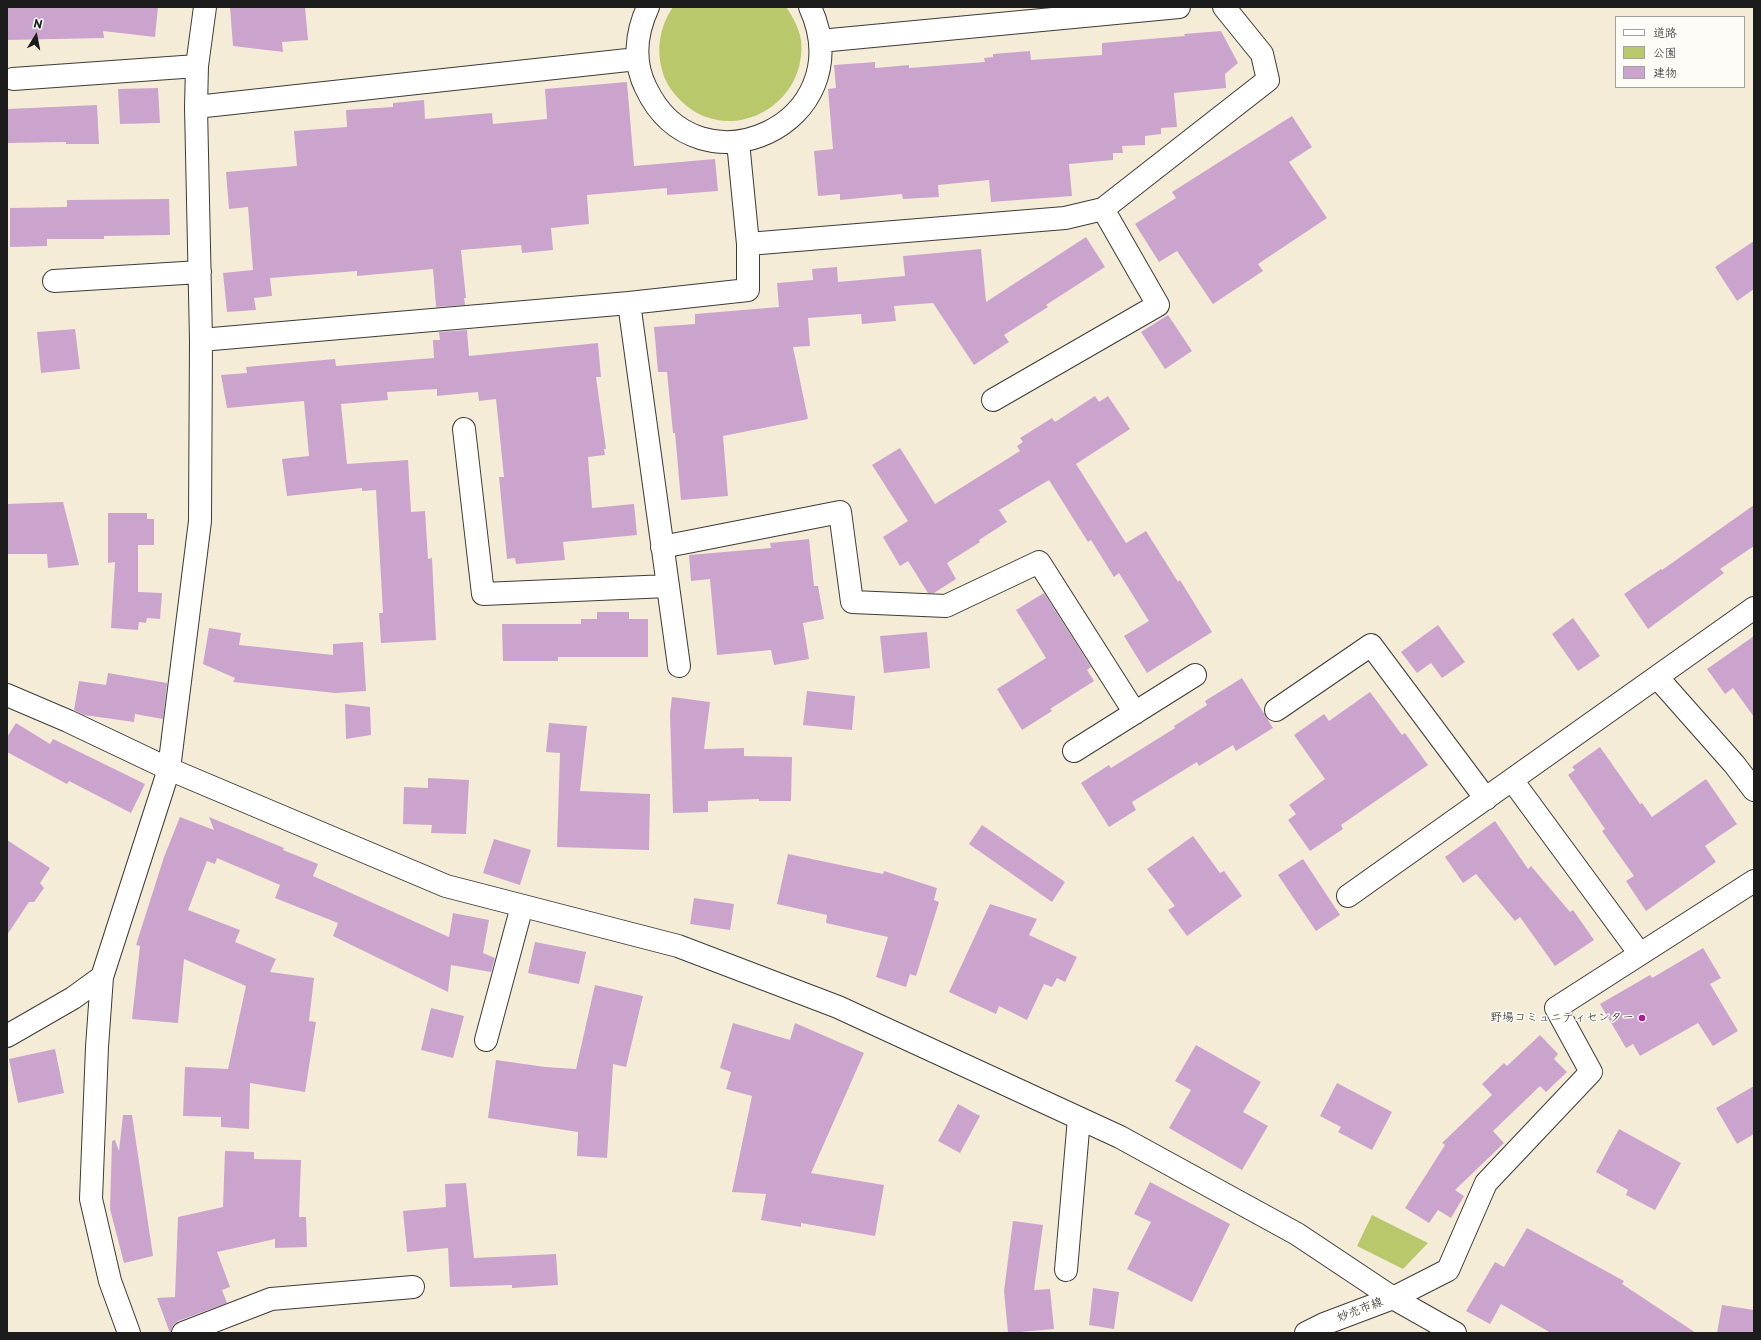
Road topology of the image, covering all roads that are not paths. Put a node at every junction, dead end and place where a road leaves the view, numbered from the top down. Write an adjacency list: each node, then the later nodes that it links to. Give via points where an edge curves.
1 (205, 7): 8 (street)
2 (648, 7): 7 (street, via 642,19)
3 (810, 7): 6 (street)
4 (1179, 7): 6 (street)
5 (1224, 7): 12 (street, via 1262,54 1268,80)
6 (820, 41): 11 (street, via 820,62 815,82 806,100 793,116 777,129)
7 (637, 59): 10 (street); 11 (street, via 642,80 651,98 663,114 679,128 698,137)
8 (197, 66): 9 (street); 10 (street)
9 (13, 79)
10 (196, 107): 14 (street)
11 (738, 142): 13 (street)
12 (1103, 209): 13 (street, via 1065,218); 18 (street, via 1158,305)
13 (748, 244): 16 (street, via 748,290)
14 (200, 272): 15 (street); 17 (street)
15 (54, 282)
16 (629, 303): 17 (street); 20 (street)
17 (201, 340): 30 (street, via 200,521)
18 (993, 400)
19 (464, 429): 21 (street, via 483,594)
20 (662, 547): 21 (street); 28 (street, via 840,512 852,602 938,606 946,606 1038,562)
21 (668, 586): 23 (street)
22 (1754, 608): 25 (street)
23 (679, 666)
24 (1195, 675): 28 (street)
25 (1657, 677): 31 (street); 32 (street)
26 (7, 695): 30 (street)
27 (1276, 710): 33 (street, via 1371,645)
28 (1135, 713): 29 (street)
29 (1074, 751)
30 (169, 769): 36 (street, via 446,886); 38 (street)
31 (1512, 780): 33 (street); 37 (street)
32 (1754, 790)
33 (1486, 799): 35 (street)
34 (1754, 881): 37 (street)
35 (1348, 896)
36 (522, 906): 40 (street); 41 (street, via 678,946 715,960 838,1007)
37 (1640, 954): 44 (street, via 1556,1008 1591,1072 1486,1183 1448,1270)
38 (102, 977): 39 (street, via 73,998); 45 (street, via 91,1199 110,1281)
39 (7, 1036)
40 (486, 1040)
41 (1079, 1118): 42 (street); 44 (street, via 1120,1137 1297,1234)
42 (1066, 1270)
43 (413, 1287): 46 (street, via 271,1299)
44 (1393, 1298): 47 (street, 妙売市線); 48 (street, 妙売市線)
45 (130, 1333)
46 (183, 1333)
47 (1306, 1333)
48 (1455, 1333)

